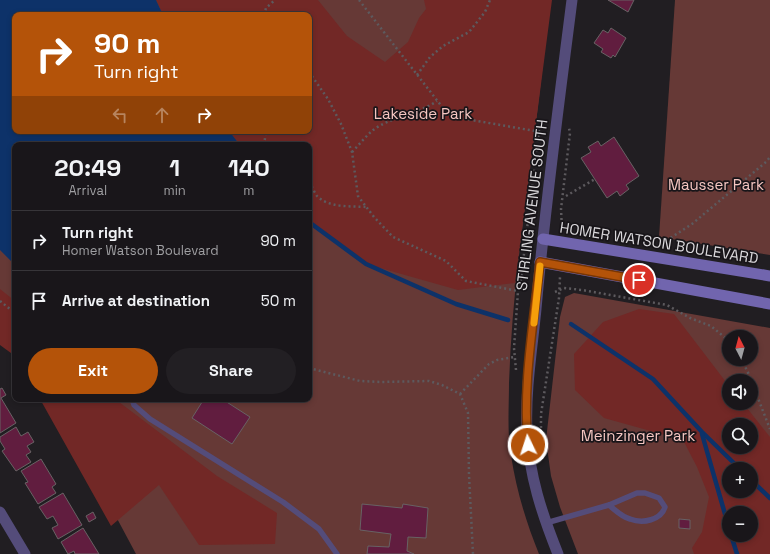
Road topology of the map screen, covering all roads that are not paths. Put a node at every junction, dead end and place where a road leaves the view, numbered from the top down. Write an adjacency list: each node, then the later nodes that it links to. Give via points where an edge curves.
1 (572, 0): 2 (street, STIRLING AVENUE SOUTH)
2 (543, 239): 3 (street, STIRLING AVENUE SOUTH); 4 (main road, HOMER WATSON BOULEVARD)
3 (540, 262): 5 (main road); 9 (street, STIRLING AVENUE SOUTH, via 529,370 527,432 535,489)
4 (770, 276)
5 (770, 304)
6 (133, 402): 11 (lane, via 134,406 150,419 283,502 319,529)
7 (609, 505): 7 (lane, via 624,516 638,521 660,516 665,506 659,498 645,493 630,495); 9 (lane)
8 (0, 512): 10 (street)
9 (546, 523): 12 (street, STIRLING AVENUE SOUTH)
10 (25, 554)
11 (337, 554)
12 (558, 554)

